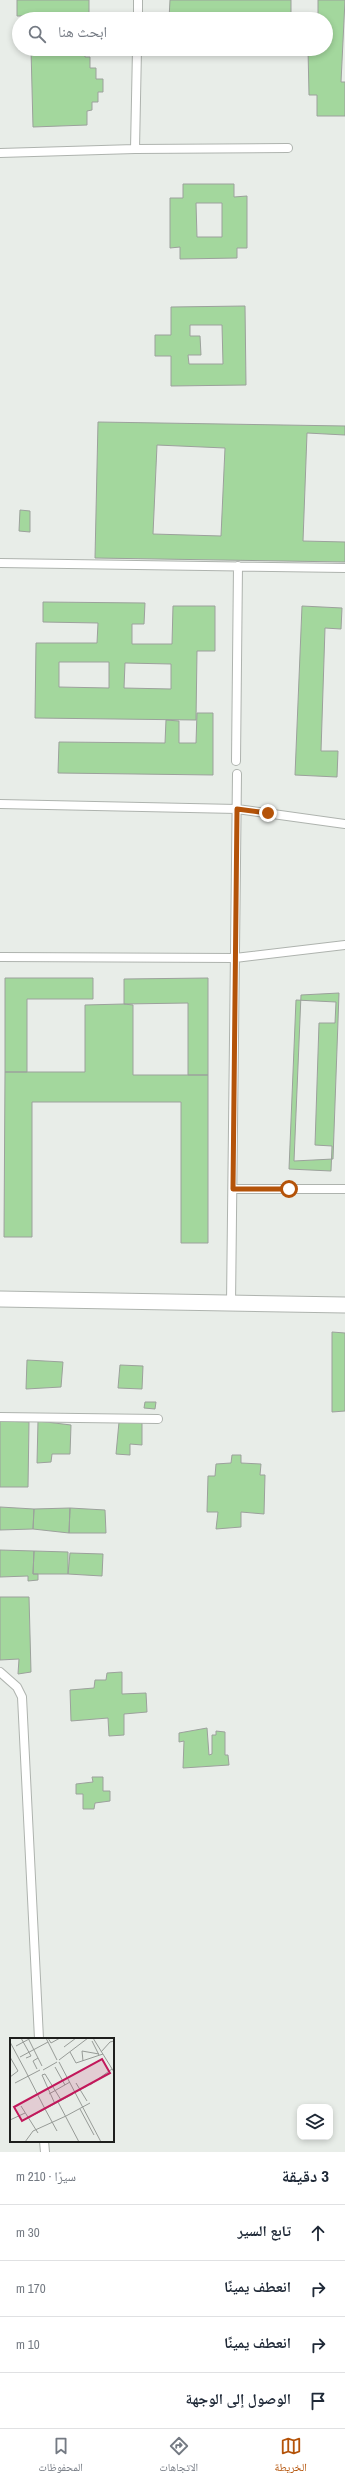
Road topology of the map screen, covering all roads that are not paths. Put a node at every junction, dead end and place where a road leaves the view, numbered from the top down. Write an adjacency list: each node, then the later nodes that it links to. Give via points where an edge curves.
1 (138, 0): 2 (lane)
2 (138, 12)
3 (137, 56): 5 (lane)
4 (288, 148): 5 (lane)
5 (135, 149): 6 (lane)
6 (0, 153)
7 (0, 563): 8 (lane)
8 (238, 566): 9 (lane); 10 (lane)
9 (345, 568)
10 (236, 761)
11 (236, 774): 13 (lane)
12 (0, 804): 13 (lane)
13 (237, 809): 14 (lane); 17 (lane)
14 (345, 824)
15 (345, 945): 17 (lane)
16 (0, 957): 17 (lane)
17 (235, 958): 18 (lane)
18 (233, 1189): 19 (lane); 21 (lane)
19 (345, 1189)
20 (0, 1299): 21 (street)
21 (231, 1304): 22 (street)
22 (345, 1305)
23 (0, 1417): 24 (lane)
24 (158, 1418)
25 (0, 1672): 26 (lane, via 17,1687 22,1697)
26 (39, 2038)
27 (44, 2142): 28 (lane)
28 (45, 2152)

